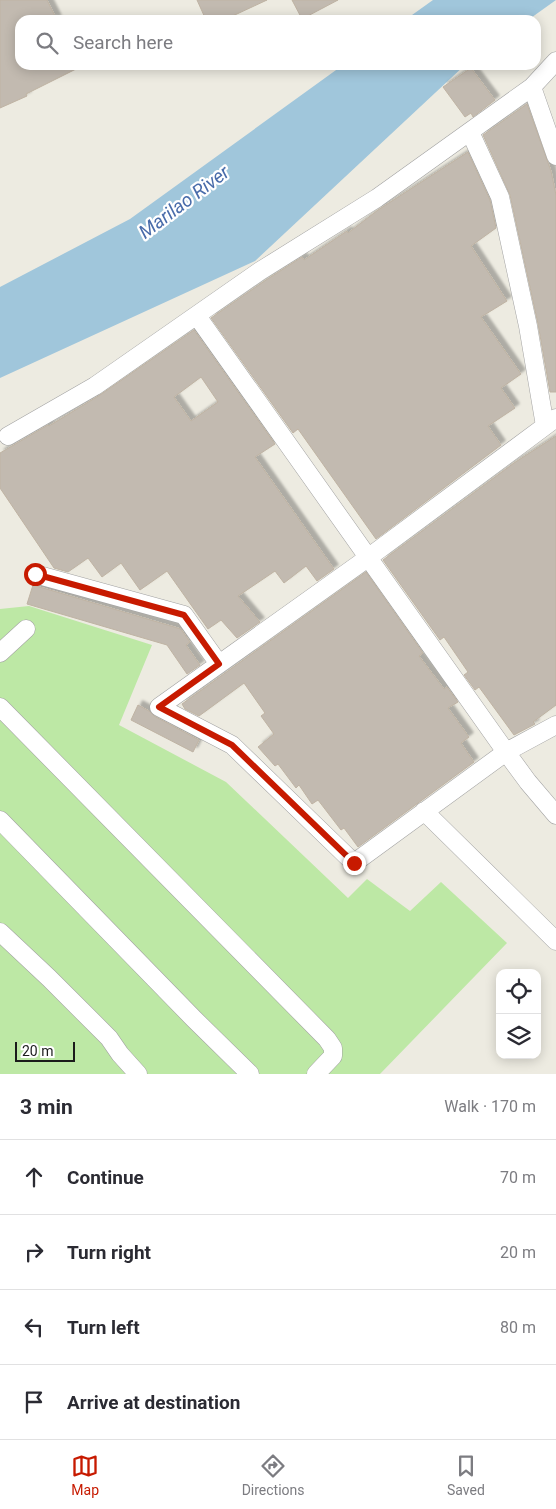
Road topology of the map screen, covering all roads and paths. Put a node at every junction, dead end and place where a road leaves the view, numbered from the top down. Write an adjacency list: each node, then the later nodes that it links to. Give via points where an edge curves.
1 (556, 61): 2 (street)
2 (532, 87): 3 (street); 4 (street)
3 (470, 132): 5 (street, via 377,198 260,271); 6 (street, via 500,198)
4 (556, 156)
5 (197, 316): 7 (street, via 95,386); 8 (street)
6 (550, 422): 8 (street)
7 (8, 436)
8 (369, 557): 12 (street); 15 (street)
9 (35, 574): 12 (street, via 184,615)
10 (26, 629): 11 (street)
11 (0, 653)
12 (219, 664): 16 (street, via 159,707 232,745 354,863)
13 (0, 707): 23 (street, via 326,1039 333,1048 333,1056)
14 (556, 726): 15 (street)
15 (506, 752): 16 (street); 17 (street)
16 (424, 811): 20 (street)
17 (556, 815)
18 (0, 820): 22 (street)
19 (0, 932): 21 (street, via 110,1038)
20 (556, 941)
21 (138, 1074)
22 (250, 1074)
23 (316, 1074)

